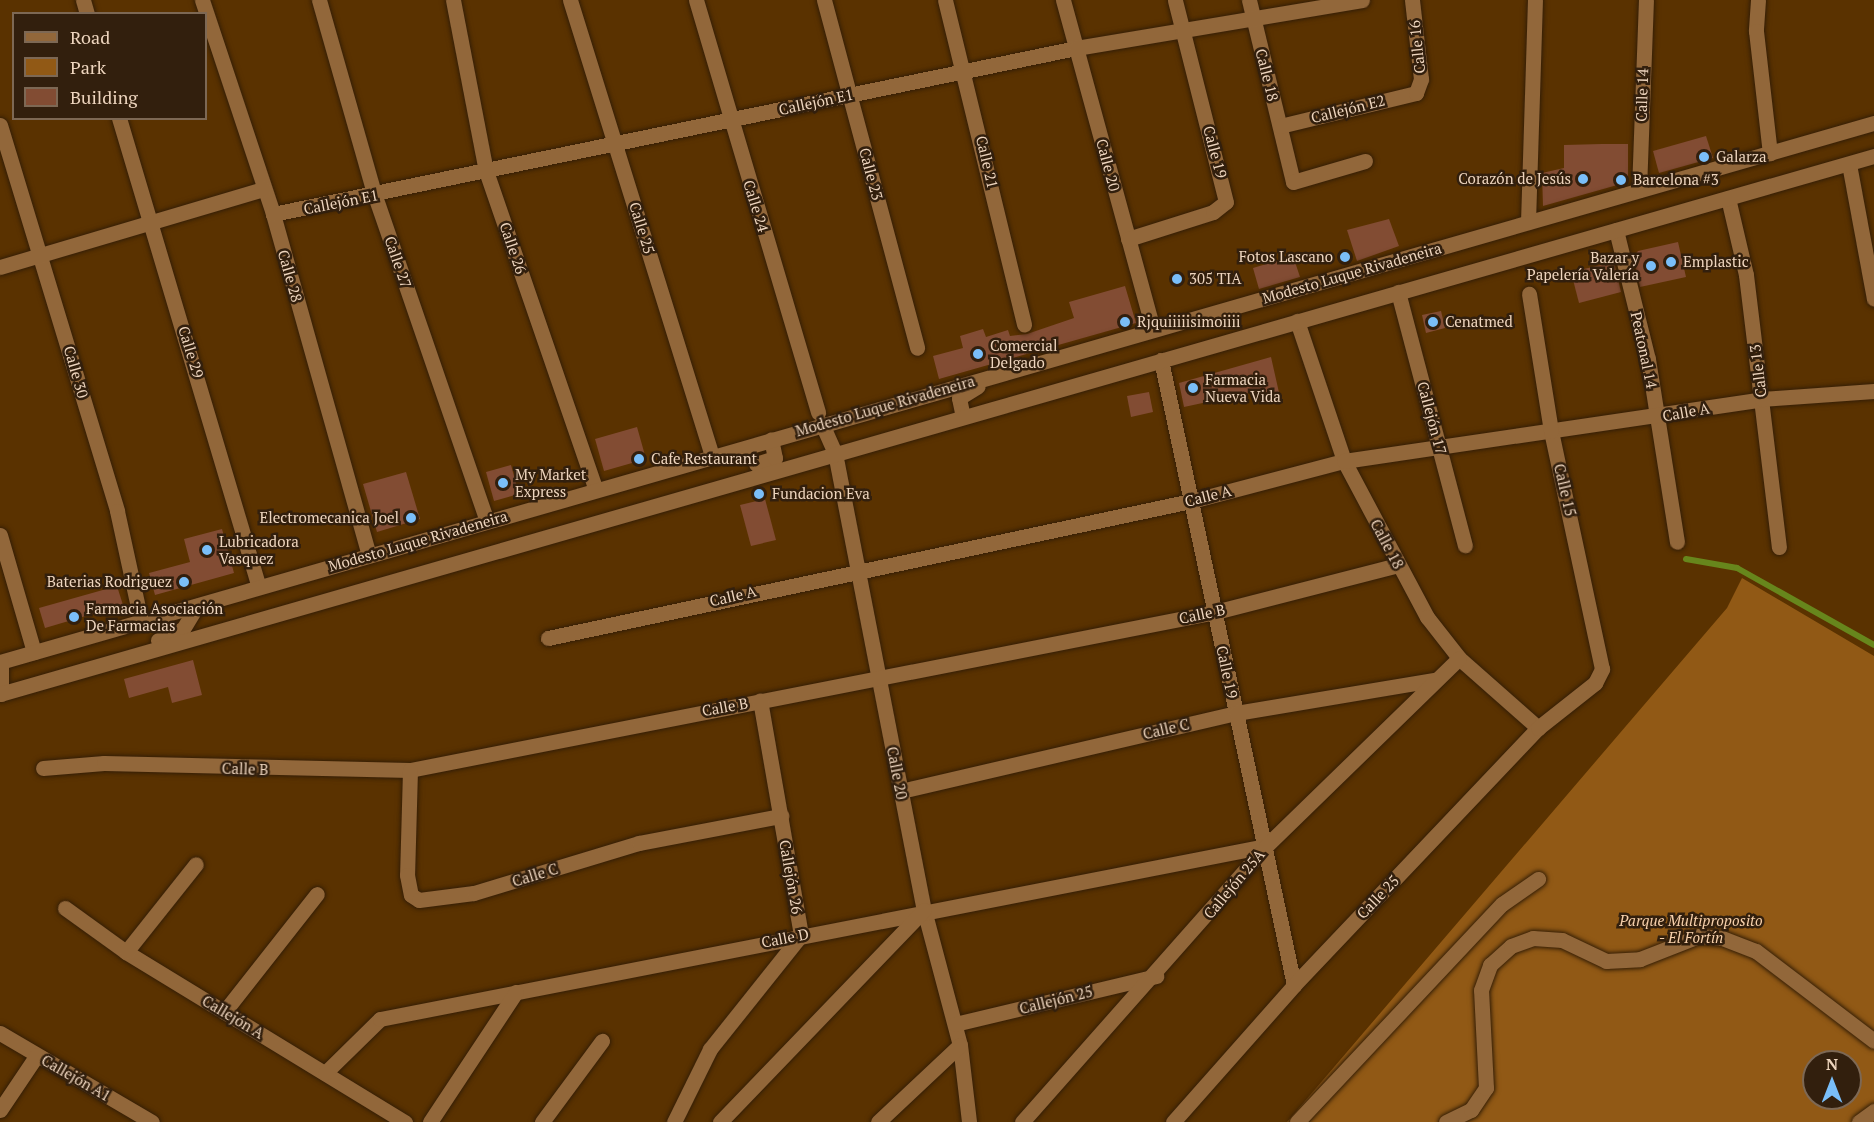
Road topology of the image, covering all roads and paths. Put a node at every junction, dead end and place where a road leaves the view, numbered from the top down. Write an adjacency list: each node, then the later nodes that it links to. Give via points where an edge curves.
1 (319, 0): 35 (street, Calle 27)
2 (453, 0): 32 (street, Calle 26)
3 (570, 0): 27 (street, Calle 25)
4 (696, 0): 23 (street, Calle 24)
5 (824, 0): 21 (street, Calle 23)
6 (945, 0): 19 (street, Calle 21)
7 (1063, 0): 18 (street, Calle 20)
8 (1175, 0): 17 (street, Calle 19)
9 (1249, 0): 16 (street, Calle 18)
10 (1362, 0): 16 (street, Callejón E1)
11 (1412, 0): 20 (street, Calle 16, via 1420,79)
12 (1535, 0): 38 (street)
13 (1646, 0): 34 (street, Calle 14)
14 (1758, 0): 28 (street, via 1756,31)
15 (207, 15): 33 (street, Calle 28)
16 (1253, 16): 17 (street, Callejón E1); 26 (street, Calle 18)
17 (1183, 27): 18 (street, Callejón E1); 41 (street, Calle 19, via 1226,202 1213,212)
18 (1076, 48): 19 (street, Callejón E1); 41 (street, Calle 20)
19 (966, 71): 21 (street, Callejón E1); 48 (street, Calle 21)
20 (1416, 93): 26 (street, Callejón E2)
21 (850, 95): 23 (street, Callejón E1); 50 (street, Calle 23)
22 (120, 120): 39 (street, Calle 29)
23 (730, 120): 27 (street, Callejón E1); 57 (street, Calle 24)
24 (1874, 123): 28 (street, Modesto Luque Rivadeneira)
25 (0, 125): 42 (street, Calle 30)
26 (1280, 126): 30 (street, Calle 18, via 1293,182)
27 (616, 143): 32 (street, Callejón E1); 62 (street, Calle 25)
28 (1770, 153): 34 (street, Modesto Luque Rivadeneira)
29 (1874, 156): 31 (street, Modesto Luque Rivadeneira)
30 (1365, 161)
31 (1849, 164): 36 (street, Modesto Luque Rivadeneira); 46 (street)
32 (486, 171): 35 (street, Callejón E1); 65 (street, Calle 26)
33 (264, 189): 37 (street, Calle 28); 39 (street)
34 (1639, 190): 38 (street, Modesto Luque Rivadeneira)
35 (375, 195): 37 (street, Callejón E1); 67 (street, Calle 27)
36 (1728, 198): 40 (street, Modesto Luque Rivadeneira); 54 (street, Calle 13, via 1746,275)
37 (273, 214): 72 (street, Calle 28)
38 (1528, 222): 49 (street, Modesto Luque Rivadeneira)
39 (150, 223): 42 (street); 75 (street, Calle 29)
40 (1616, 230): 44 (street, Modesto Luque Rivadeneira); 56 (street, Peatonal 14)
41 (1128, 239): 49 (street, Calle 20)
42 (41, 255): 43 (street); 78 (street, Calle 30, via 117,511)
43 (0, 267)
44 (1398, 292): 47 (street, Modesto Luque Rivadeneira); 60 (street, Callejón 17)
45 (1529, 294): 58 (street, Calle 15)
46 (1874, 299)
47 (1297, 321): 51 (street, Modesto Luque Rivadeneira); 63 (street, Calle 18)
48 (1024, 326)
49 (1153, 330): 52 (street, Modesto Luque Rivadeneira)
50 (916, 348)
51 (1161, 360): 55 (street, Modesto Luque Rivadeneira); 66 (street, Calle 19)
52 (982, 378): 55 (street, via 959,398); 57 (street, Modesto Luque Rivadeneira)
53 (1874, 391): 54 (street, Calle A)
54 (1762, 399): 56 (street, Calle A); 71 (street, Calle 13)
55 (963, 417): 61 (street, Modesto Luque Rivadeneira)
56 (1657, 417): 58 (street, Calle A); 69 (street, Peatonal 14)
57 (820, 418): 59 (street, Modesto Luque Rivadeneira); 61 (street, Calle 20)
58 (1551, 431): 60 (street, Calle A); 86 (street, Calle 15, via 1603,653)
59 (771, 439): 62 (street, Modesto Luque Rivadeneira); 64 (street, via 775,458 753,465)
60 (1440, 444): 63 (street, Calle A); 70 (street, Callejón 17)
61 (835, 453): 64 (street, Modesto Luque Rivadeneira); 74 (street, Calle 20)
62 (712, 456): 65 (street, Modesto Luque Rivadeneira)
63 (1344, 461): 66 (street, Calle A); 73 (street, Calle 18)
64 (735, 480): 81 (street, Modesto Luque Rivadeneira)
65 (596, 490): 67 (street, Modesto Luque Rivadeneira)
66 (1191, 501): 74 (street, Calle A); 77 (street, Calle 19)
67 (487, 521): 72 (street, Modesto Luque Rivadeneira)
68 (0, 535): 80 (street)
69 (1677, 542)
70 (1465, 545)
71 (1779, 547)
72 (369, 555): 75 (street, Modesto Luque Rivadeneira)
73 (1398, 565): 77 (street, Calle B); 82 (street, Calle 18, via 1427,617)
74 (857, 568): 79 (street, Calle A); 84 (street, Calle 20)
75 (259, 587): 76 (street, Modesto Luque Rivadeneira)
76 (197, 606): 78 (street, Modesto Luque Rivadeneira); 81 (street, via 183,628)
77 (1215, 612): 84 (street, Calle B); 89 (street, Calle 19)
78 (141, 621): 80 (street, Modesto Luque Rivadeneira)
79 (548, 638)
80 (34, 652): 83 (street, Modesto Luque Rivadeneira)
81 (127, 657): 87 (street, Modesto Luque Rivadeneira)
82 (1459, 658): 85 (street, Callejón 25A); 90 (street, Calle 18)
83 (0, 662): 87 (street)
84 (879, 679): 88 (street, Calle B); 93 (street, Calle 20)
85 (1434, 680): 89 (street, Calle C); 95 (street, Callejón 25A)
86 (1595, 683): 90 (street, Calle 25)
87 (1, 694)
88 (760, 701): 92 (street, Calle B); 94 (street, Callejón 26)
89 (1236, 713): 93 (street, Calle C); 95 (street, Calle 19)
90 (1538, 728): 104 (street, Calle 25)
91 (43, 768): 92 (street, Calle B, via 104,763)
92 (410, 770): 94 (street, Calle C, via 407,875 411,895 419,900 474,893 639,843)
93 (901, 791): 100 (street, Calle 20)
94 (781, 816): 101 (street, Callejón 26)
95 (1266, 846): 100 (street, Calle D); 103 (street, Callejón 25A); 104 (street, Calle 19)
96 (196, 864): 102 (street)
97 (1538, 879): 126 (street, via 1502,904)
98 (317, 894): 106 (street)
99 (65, 908): 102 (street, Callejón A)
100 (924, 910): 101 (street, Calle D); 107 (street, Calle 20); 121 (street)
101 (801, 935): 105 (street, Calle D); 120 (street, Callejón 26, via 710,1048)
102 (126, 952): 106 (street, Callejón A)
103 (1157, 976): 107 (street, Callejón 25); 124 (street, Callejón 25A)
104 (1294, 985): 125 (street, Calle 25)
105 (516, 992): 113 (street, Calle D, via 380,1019); 118 (street)
106 (224, 1012): 113 (street, Callejón A)
107 (955, 1024): 111 (street, Calle 20)
108 (0, 1033): 112 (street, Callejón A1)
109 (602, 1041): 119 (street)
110 (1874, 1041): 127 (street, via 1756,951 1722,938 1699,936 1640,959 1606,961 1562,940 1533,938 1511,946 1490,965 1481,990 1486,1088 1471,1110)
111 (960, 1045): 122 (street); 123 (street, Calle 20)
112 (37, 1055): 114 (street); 116 (street, Callejón A1)
113 (324, 1073): 117 (street, Callejón A)
114 (0, 1110)
115 (1874, 1111): 128 (street)
116 (152, 1122)
117 (405, 1122)
118 (430, 1122)
119 (542, 1122)
120 (674, 1122)
121 (720, 1122)
122 (878, 1122)
123 (969, 1122)
124 (1022, 1122)
125 (1173, 1122)
126 (1297, 1122)
127 (1446, 1122)
128 (1859, 1122)

